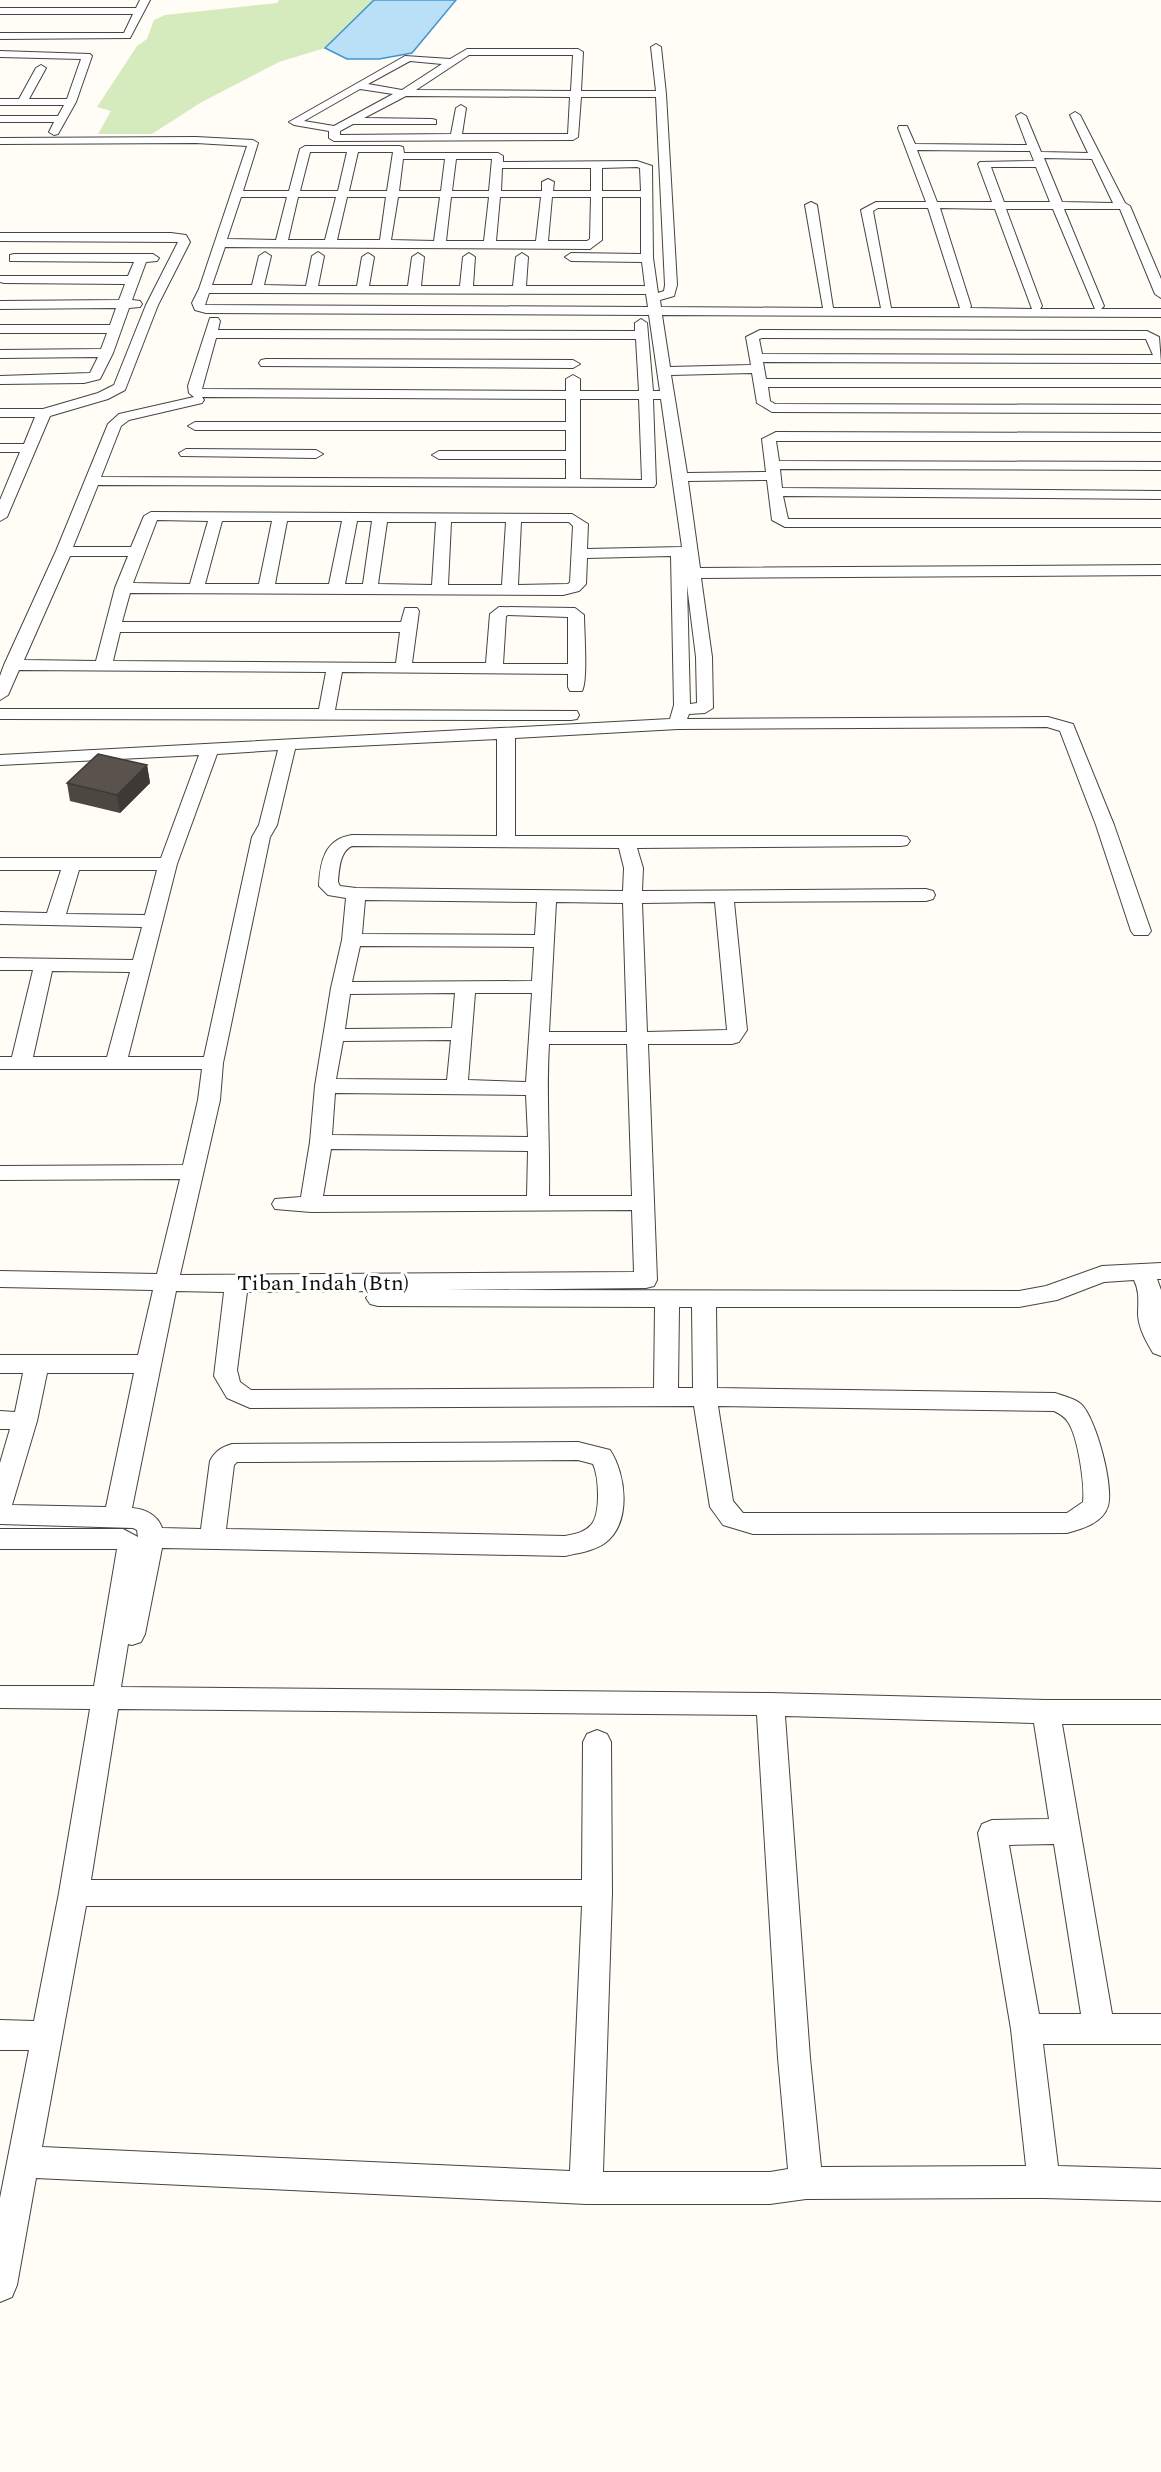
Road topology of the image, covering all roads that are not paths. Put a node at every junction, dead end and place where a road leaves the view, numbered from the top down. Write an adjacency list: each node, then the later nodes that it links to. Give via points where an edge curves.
1 (145, 0): 3 (street)
2 (0, 11): 3 (street)
3 (140, 11): 5 (street)
4 (123, 23): 5 (street)
5 (134, 23): 6 (street, via 127,36)
6 (0, 36)
7 (656, 47): 21 (street)
8 (0, 54): 24 (street, via 86,55)
9 (449, 63): 10 (street); 12 (street, via 467,52 578,52); 14 (street); 17 (street, via 408,58)
10 (472, 64)
11 (566, 64): 12 (street)
12 (577, 65): 20 (street, via 572,79)
13 (39, 68): 23 (street)
14 (426, 79): 15 (street); 18 (street)
15 (448, 79)
16 (492, 79): 19 (street)
17 (359, 86): 18 (street); 36 (street, via 294,122)
18 (404, 93): 19 (street); 25 (street)
19 (490, 93): 20 (street); 28 (street)
20 (577, 93): 21 (street); 37 (street, via 570,108 573,137)
21 (661, 94): 94 (street, via 671,285 670,293)
22 (0, 102): 23 (street)
23 (21, 102): 24 (street)
24 (71, 102): 32 (street)
25 (375, 108): 26 (street); 33 (street)
26 (396, 108)
27 (460, 108): 34 (street)
28 (488, 108)
29 (1075, 115): 44 (street)
30 (1021, 116): 43 (street)
31 (0, 119): 32 (street)
32 (62, 119): 38 (street, via 49,134)
33 (349, 122): 34 (street); 36 (street)
34 (464, 122): 37 (street)
35 (903, 128): 39 (street)
36 (335, 129): 37 (street, via 334,138)
37 (456, 137)
38 (0, 138): 48 (street, via 253,143)
39 (911, 147): 43 (street); 58 (street)
40 (354, 148): 41 (street, via 399,149); 49 (street, via 305,149); 50 (street)
41 (399, 156): 42 (street); 53 (street)
42 (451, 156): 45 (street, via 497,156); 54 (street)
43 (1038, 156): 44 (street); 59 (street, via 984,164); 60 (street)
44 (1095, 156): 61 (street)
45 (499, 165): 46 (street); 55 (street)
46 (549, 165): 47 (street); 56 (street)
47 (597, 165): 51 (street); 52 (street, via 646,166)
48 (235, 194): 49 (street); 64 (street)
49 (295, 194): 50 (street); 65 (street)
50 (342, 194): 53 (street); 66 (street)
51 (597, 194): 52 (street); 56 (street); 70 (street, via 595,243)
52 (646, 194): 81 (street)
53 (393, 195): 54 (street); 67 (street)
54 (445, 195): 55 (street); 68 (street)
55 (495, 195): 56 (street); 69 (street)
56 (547, 195): 70 (street)
57 (811, 205): 99 (street)
58 (933, 205): 59 (street); 100 (street, via 876,205 867,210); 101 (street)
59 (1000, 205): 60 (street); 102 (street)
60 (1059, 205): 61 (street); 103 (street)
61 (1120, 205): 93 (street, via 1128,214)
62 (0, 237): 63 (street)
63 (22, 237): 78 (street); 80 (street, via 182,238 184,242)
64 (221, 243): 65 (street); 71 (street)
65 (281, 244): 66 (street)
66 (330, 244): 67 (street)
67 (385, 244): 68 (street)
68 (439, 245): 69 (street)
69 (490, 245): 70 (street)
70 (542, 245)
71 (215, 255): 72 (street); 85 (street)
72 (265, 256): 73 (street); 86 (street)
73 (318, 256): 74 (street); 87 (street)
74 (338, 256)
75 (418, 257): 76 (street); 88 (street, via 363,257); 89 (street)
76 (469, 257): 77 (street); 91 (street)
77 (522, 257): 82 (street); 92 (street)
78 (14, 258): 79 (street); 84 (street)
79 (141, 258): 80 (street); 83 (street)
80 (175, 258): 97 (street)
81 (647, 258): 82 (street); 94 (street)
82 (577, 273): 92 (street); 94 (street)
83 (133, 280): 84 (street); 96 (street)
84 (2, 284)
85 (205, 290): 86 (street); 104 (street, via 198,303 206,309)
86 (257, 290): 87 (street)
87 (311, 290): 88 (street)
88 (359, 290): 89 (street); 104 (street)
89 (414, 290): 90 (street)
90 (443, 290): 91 (street); 105 (street)
91 (466, 290): 92 (street)
92 (519, 290)
93 (1161, 294)
94 (654, 301): 99 (street); 105 (street); 106 (street); 120 (street)
95 (0, 304): 96 (street)
96 (125, 304): 97 (street); 108 (street)
97 (152, 305): 133 (street, via 120,387 103,396)
98 (1161, 305): 103 (street)
99 (828, 306): 100 (street)
100 (886, 306): 101 (street)
101 (964, 306): 102 (street)
102 (1036, 306): 103 (street)
103 (1098, 306)
104 (354, 310): 105 (street)
105 (440, 311)
106 (1161, 313)
107 (0, 329): 108 (street)
108 (114, 329): 112 (street)
109 (571, 335): 111 (street); 118 (street); 127 (street, via 640,329)
110 (448, 349): 111 (street); 111 (street); 117 (street); 125 (street)
111 (511, 350): 118 (street)
112 (106, 353): 113 (street); 121 (street, via 95,376 90,378)
113 (0, 354)
114 (927, 358): 115 (street); 119 (street); 122 (street)
115 (978, 358): 116 (street); 123 (street)
116 (1161, 358): 119 (street, via 1153,337 1147,335 760,334 752,337)
117 (266, 364): 125 (street); 125 (street); 129 (street); 129 (street, via 213,327 195,386)
118 (573, 364): 126 (street)
119 (759, 370): 120 (street); 122 (street); 131 (street, via 764,405 772,408)
120 (664, 371): 128 (street)
121 (0, 380)
122 (932, 382): 123 (street)
123 (984, 383): 124 (street); 131 (street)
124 (1161, 383)
125 (398, 394): 126 (street); 134 (street); 136 (street)
126 (574, 394): 127 (street); 137 (street)
127 (646, 394): 128 (street); 154 (street, via 649,484)
128 (669, 395): 147 (street)
129 (197, 397): 135 (street); 150 (street, via 118,420)
130 (1161, 409): 131 (street)
131 (993, 410)
132 (0, 413): 133 (street)
133 (44, 413): 140 (street)
134 (324, 425): 135 (street); 142 (street)
135 (195, 426): 141 (street)
136 (443, 426): 137 (street); 144 (street)
137 (572, 426): 143 (street)
138 (1161, 437): 146 (street, via 776,436 769,439)
139 (0, 448): 140 (street)
140 (30, 448): 149 (street)
141 (186, 453): 142 (street); 151 (street)
142 (316, 454): 152 (street)
143 (574, 454): 144 (street); 154 (street)
144 (438, 455): 153 (street)
145 (1161, 466): 146 (street)
146 (773, 471): 147 (street); 155 (street)
147 (680, 477): 169 (street)
148 (0, 481): 149 (street)
149 (16, 481): 157 (street)
150 (91, 481): 151 (street); 165 (street)
151 (179, 482): 152 (street)
152 (312, 483): 153 (street)
153 (434, 484): 154 (street)
154 (573, 484)
155 (775, 492): 156 (street); 164 (street, via 778,520 785,523)
156 (1161, 495)
157 (0, 517)
158 (216, 517): 163 (street); 166 (street, via 151,516); 171 (street)
159 (350, 517): 160 (street); 163 (street); 173 (street)
160 (380, 517): 161 (street); 174 (street)
161 (444, 517): 162 (street); 175 (street)
162 (514, 517): 167 (street, via 576,519 581,524); 176 (street)
163 (280, 518): 172 (street)
164 (1161, 523)
165 (64, 551): 166 (street); 180 (street)
166 (136, 552): 170 (street)
167 (580, 554): 176 (street, via 578,584 573,588); 191 (street, via 678,551)
168 (1161, 570): 169 (street)
169 (692, 573): 191 (street, via 704,657 705,708)
170 (123, 588): 171 (street); 178 (street)
171 (196, 589): 172 (street)
172 (266, 589): 173 (street)
173 (336, 589): 174 (street)
174 (370, 589): 175 (street)
175 (440, 589): 176 (street)
176 (510, 589)
177 (411, 610): 179 (street)
178 (114, 627): 179 (street); 181 (street)
179 (407, 627): 183 (street)
180 (12, 665): 181 (street); 187 (street)
181 (103, 667): 182 (street)
182 (335, 668): 183 (street); 190 (street)
183 (403, 668): 184 (street)
184 (494, 668): 185 (street); 185 (street, via 498,614 505,610 569,610 576,615)
185 (577, 669): 186 (street)
186 (576, 687)
187 (0, 695)
188 (0, 714): 189 (street)
189 (244, 715): 190 (street); 195 (street)
190 (326, 715): 191 (street)
191 (679, 715): 192 (street); 211 (street, via 1048,722 1067,728)
192 (506, 733): 193 (street); 197 (street)
193 (288, 744): 195 (street); 227 (street, via 268,825 261,837)
194 (210, 748): 195 (street); 196 (street); 202 (street)
195 (229, 748)
196 (0, 760)
197 (506, 841): 199 (street); 203 (street, via 344,842 334,857 328,886)
198 (901, 841): 199 (street)
199 (624, 843): 206 (street, via 631,851 634,866)
200 (72, 863): 201 (street); 202 (street); 209 (street)
201 (0, 864)
202 (168, 864): 210 (street)
203 (356, 894): 205 (street); 212 (street)
204 (926, 895): 207 (street)
205 (548, 896): 206 (street); 213 (street)
206 (632, 897): 207 (street); 223 (street)
207 (724, 897): 223 (street, via 737,1030 732,1038)
208 (0, 918): 209 (street)
209 (55, 919): 210 (street)
210 (152, 921): 216 (street)
211 (1141, 931)
212 (352, 940): 213 (street); 219 (street)
213 (544, 941): 218 (street)
214 (0, 964): 215 (street)
215 (44, 964): 216 (street); 224 (street)
216 (142, 966): 225 (street)
217 (466, 986): 218 (street); 219 (street); 220 (street)
218 (542, 987): 222 (street)
219 (341, 988): 221 (street)
220 (461, 1034): 221 (street); 229 (street)
221 (333, 1035): 228 (street)
222 (540, 1038): 223 (street); 230 (street)
223 (637, 1039): 235 (street)
224 (21, 1062): 225 (street); 226 (street)
225 (116, 1062): 227 (street)
226 (0, 1063)
227 (213, 1063): 233 (street, via 209,1100)
228 (325, 1086): 229 (street); 231 (street)
229 (457, 1086): 230 (street)
230 (536, 1089): 232 (street)
231 (321, 1142): 232 (street); 238 (street)
232 (539, 1144): 237 (street)
233 (192, 1172): 234 (street); 241 (street)
234 (0, 1173)
235 (644, 1203): 237 (street); 242 (street, Tiban Indah (Btn), via 646,1280)
236 (283, 1204): 238 (street)
237 (538, 1204): 238 (street)
238 (311, 1205)
239 (1150, 1271): 243 (street, via 1102,1274 1049,1294 1019,1299); 247 (street, via 1150,1316)
240 (0, 1279): 241 (street, Tiban Indah (Btn))
241 (168, 1281): 242 (street, Tiban Indah (Btn)); 250 (street)
242 (236, 1290): 244 (street); 251 (street, via 225,1370 227,1383 236,1395 250,1399)
243 (704, 1299): 244 (street); 245 (street)
244 (667, 1300): 246 (street)
245 (704, 1340): 246 (street); 252 (street)
246 (667, 1342): 251 (street)
247 (1161, 1347)
248 (0, 1364): 249 (street)
249 (37, 1364): 250 (street); 254 (street)
250 (148, 1364): 257 (street)
251 (666, 1397): 252 (street)
252 (705, 1397): 252 (street, via 1055,1402 1071,1408 1084,1429 1095,1506 1079,1520 1067,1523 736,1522 724,1513 720,1501)
253 (0, 1420): 254 (street)
254 (25, 1420): 255 (street)
255 (0, 1504)
256 (0, 1514): 257 (street)
257 (114, 1529): 258 (street, via 142,1520 151,1528); 259 (street); 262 (street, via 130,1550)
258 (151, 1538): 260 (street); 262 (street)
259 (0, 1539)
260 (212, 1540): 260 (street, via 582,1544 596,1537 610,1516 610,1473 601,1457 578,1451 232,1453 222,1461)
261 (0, 1696): 262 (street)
262 (114, 1697): 263 (street); 268 (street)
263 (770, 1704): 264 (street); 276 (street)
264 (1046, 1712): 265 (street); 267 (street)
265 (1161, 1712)
266 (597, 1742): 269 (street)
267 (1067, 1831): 270 (street, via 992,1833); 271 (street)
268 (74, 1893): 269 (street); 274 (street)
269 (597, 1893): 279 (street)
270 (1026, 2029): 271 (street); 277 (street)
271 (1099, 2029): 272 (street)
272 (1161, 2029)
273 (0, 2035): 274 (street)
274 (48, 2036): 275 (street)
275 (25, 2162): 279 (street); 280 (street)
276 (806, 2182): 277 (street); 279 (street, via 770,2188)
277 (1044, 2182): 278 (street)
278 (1161, 2185)
279 (585, 2188)
280 (0, 2285)

